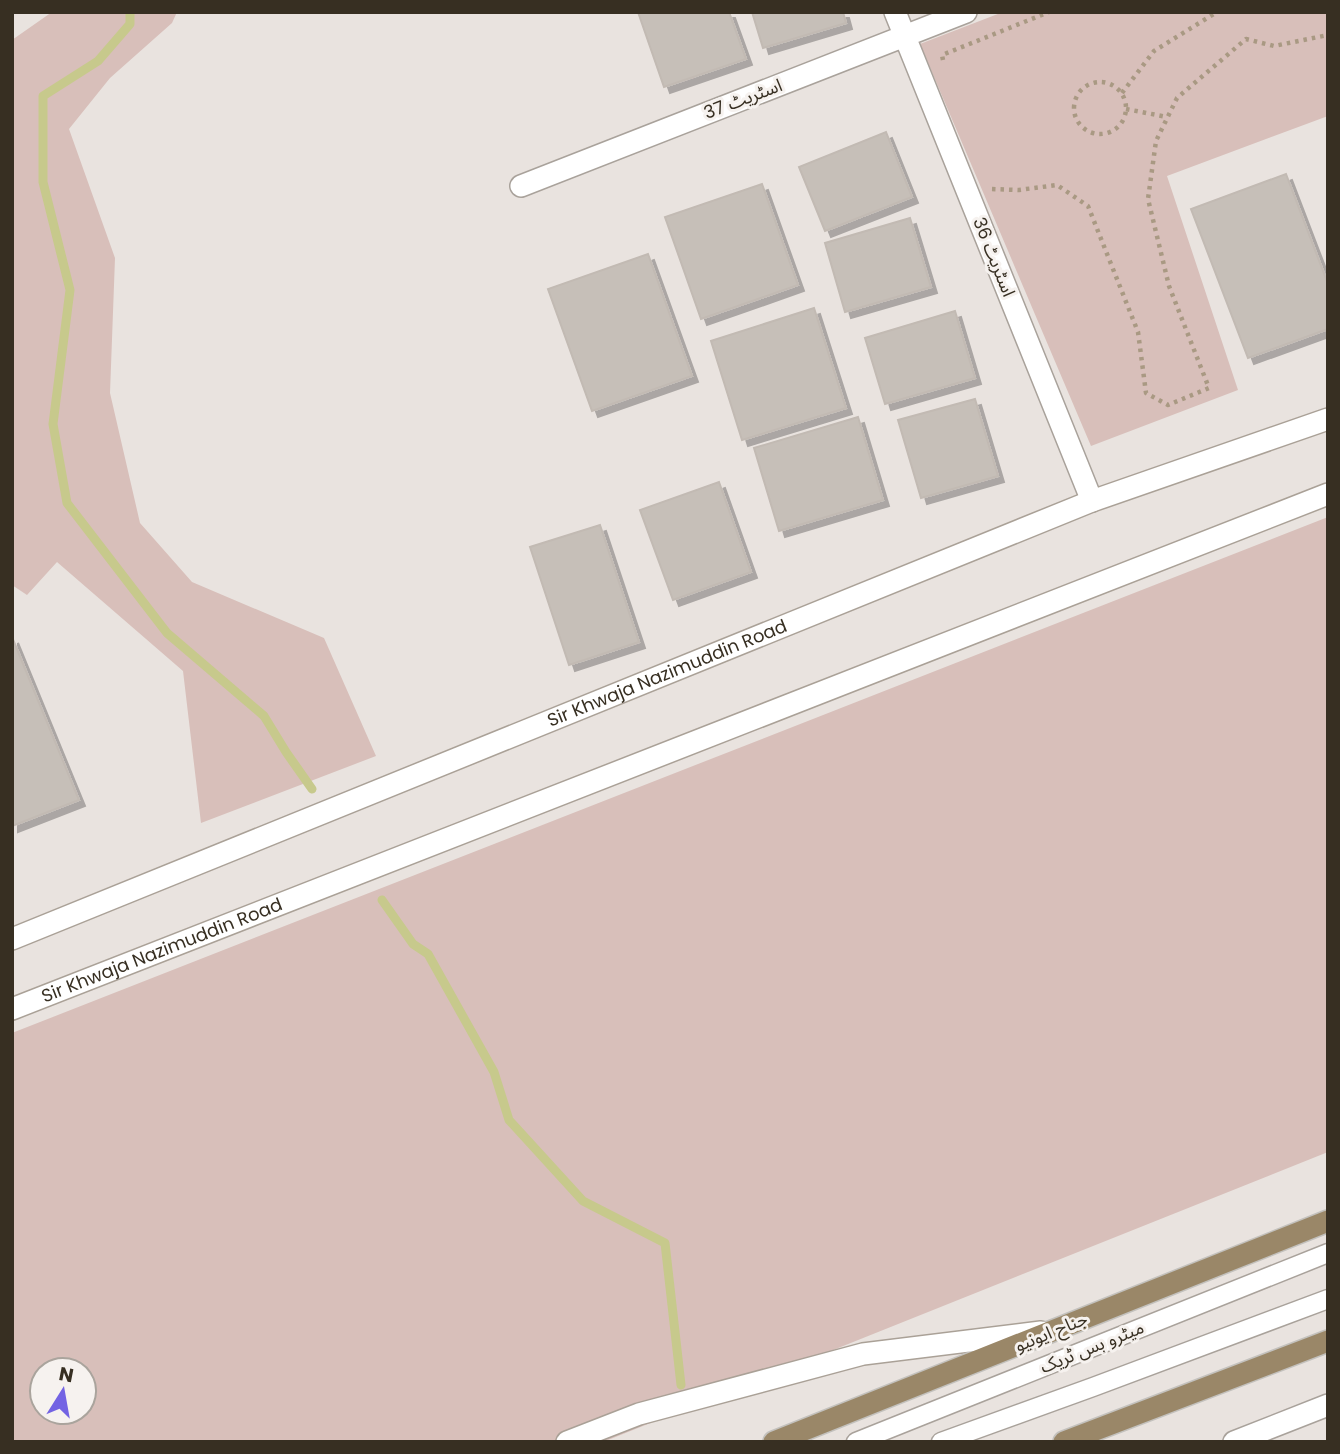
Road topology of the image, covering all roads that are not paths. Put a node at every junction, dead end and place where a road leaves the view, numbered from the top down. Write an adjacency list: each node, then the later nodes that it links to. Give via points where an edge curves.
1 (895, 12): 3 (main road, اسٹریٹ 36)
2 (966, 12): 3 (main road, اسٹریٹ 37)
3 (904, 36): 4 (main road, اسٹریٹ 37); 7 (main road, اسٹریٹ 36)
4 (522, 186)
5 (1328, 419): 7 (main road, Sir Khwaja Nazimuddin Road)
6 (1328, 494): 9 (main road, Sir Khwaja Nazimuddin Road)
7 (1092, 501): 8 (main road, Sir Khwaja Nazimuddin Road)
8 (12, 939)
9 (12, 1009)
10 (1328, 1221): 13 (main road, جناح ایونیو)
11 (1328, 1253): 18 (lane, میٹرو بس ٹریک)
12 (1328, 1299): 19 (lane, میٹرو بس ٹریک)
13 (1057, 1330): 16 (main road, via 863,1354 639,1414); 17 (main road, جناح ایونیو)
14 (1328, 1340): 20 (main road)
15 (1328, 1405): 21 (main road)
16 (567, 1442)
17 (774, 1442)
18 (856, 1442)
19 (941, 1442)
20 (1064, 1442)
21 (1234, 1442)

